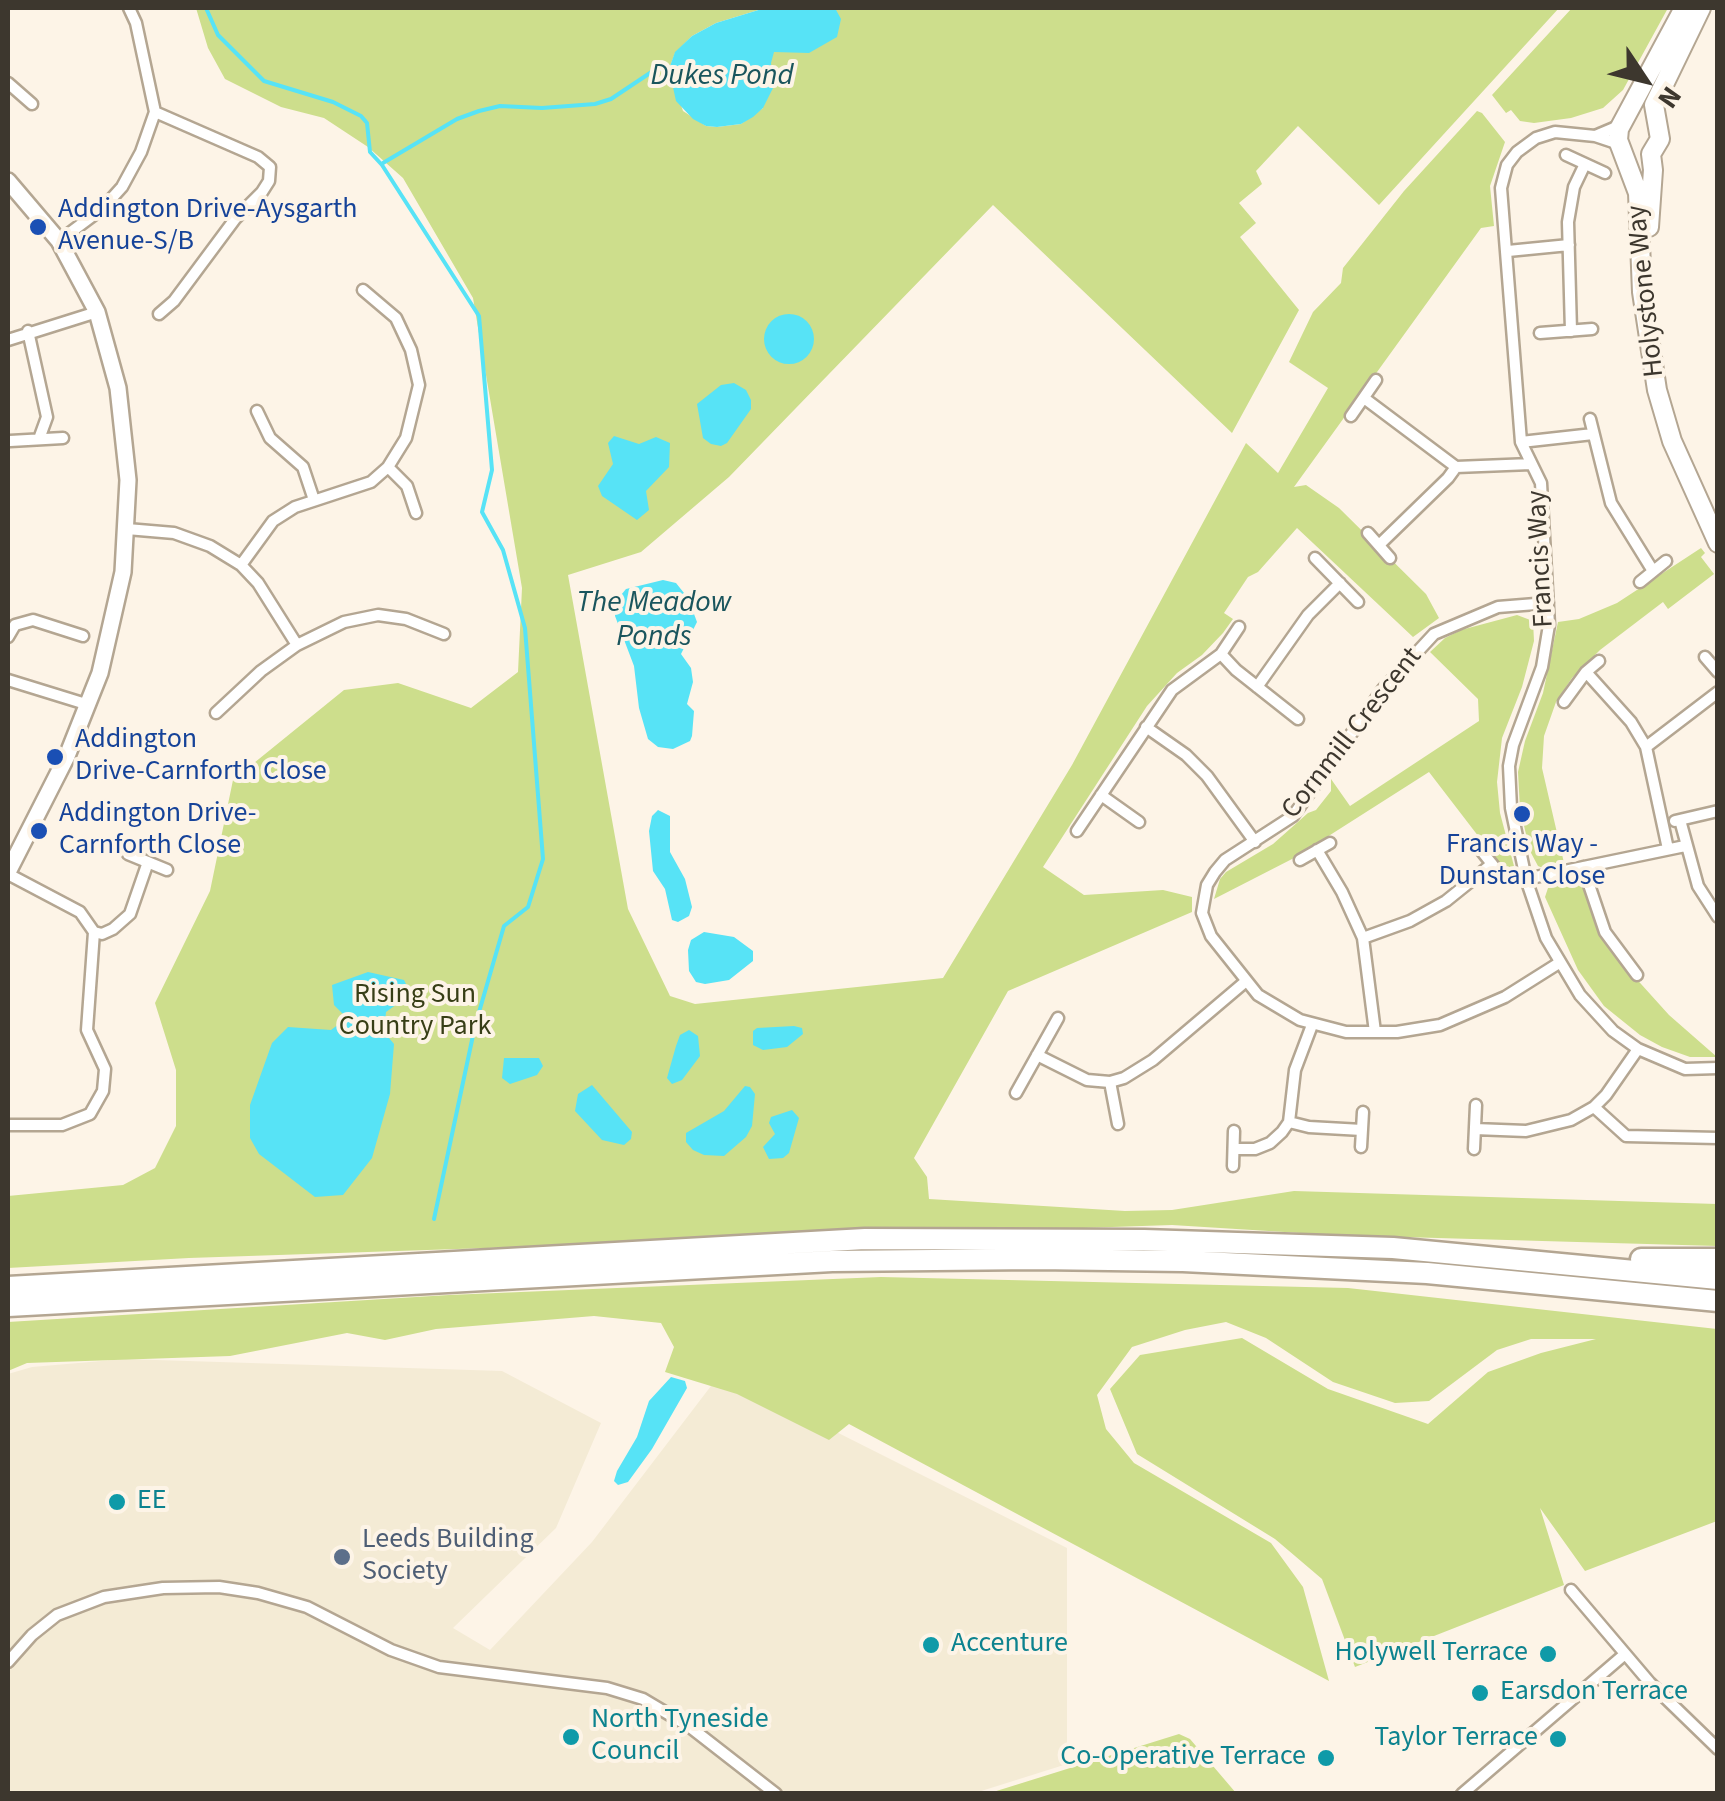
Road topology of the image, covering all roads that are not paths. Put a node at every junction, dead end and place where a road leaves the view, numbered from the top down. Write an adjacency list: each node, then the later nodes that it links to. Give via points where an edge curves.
1 (129, 8): 6 (street)
2 (1684, 8): 7 (main road, Holystone Way)
3 (1702, 8): 8 (main road, Holystone Way, via 1660,87)
4 (8, 83): 5 (street)
5 (32, 104)
6 (155, 112): 16 (street, via 122,188); 21 (street, via 270,167 262,192)
7 (1624, 122): 8 (main road, via 1645,116); 9 (street, Francis Way); 10 (main road, Holystone Way)
8 (1655, 123): 11 (main road, Holystone Way, via 1660,140)
9 (1595, 136): 10 (street, Francis Way); 18 (street, Francis Way, via 1555,132 1516,152 1500,188)
10 (1621, 147): 11 (main road, via 1635,157); 45 (main road, Holystone Way, via 1638,193 1642,292 1656,390)
11 (1651, 154): 42 (main road, Holystone Way, via 1649,283 1663,384 1679,439)
12 (1566, 155): 13 (street)
13 (1584, 164): 14 (street); 17 (street, via 1574,187)
14 (1605, 173)
15 (8, 181): 16 (street)
16 (59, 241): 20 (street)
17 (1569, 245): 18 (street); 24 (street)
18 (1508, 251): 36 (street, Francis Way)
19 (363, 290): 38 (street, via 396,318 419,385 406,438)
20 (97, 312): 23 (street); 43 (street, via 123,415)
21 (159, 314)
22 (1592, 329): 24 (street)
23 (28, 331): 26 (street); 34 (street, via 47,418)
24 (1572, 331): 25 (street)
25 (1540, 333)
26 (8, 340)
27 (1376, 380): 28 (street)
28 (1364, 398): 30 (street); 39 (street)
29 (257, 411): 40 (street, via 270,438 303,467)
30 (1351, 416)
31 (1590, 419): 32 (street)
32 (1593, 434): 36 (street); 51 (street, via 1611,503)
33 (63, 438): 34 (street)
34 (39, 440): 35 (street)
35 (10, 442)
36 (1521, 442): 37 (street, Francis Way)
37 (1531, 464): 39 (street); 55 (street, Francis Way, via 1542,483)
38 (388, 467): 40 (street, via 371,482); 41 (street, via 407,486)
39 (1456, 467): 46 (street)
40 (314, 500): 50 (street, via 273,521)
41 (416, 514)
42 (1718, 524)
43 (127, 529): 50 (street, via 174,533); 70 (street, via 115,616)
44 (1368, 533): 46 (street)
45 (1718, 543)
46 (1379, 545): 48 (street)
47 (1316, 558): 53 (street)
48 (1390, 558)
49 (1666, 561): 51 (street)
50 (242, 564): 60 (street)
51 (1653, 571): 52 (street)
52 (1640, 582)
53 (1340, 583): 54 (street); 67 (street)
54 (1358, 602)
55 (1548, 603): 81 (street, Cornmill Crescent, via 1498,607 1434,634 1383,689 1302,807); 95 (street, Francis Way, via 1542,668 1509,766)
56 (1239, 627): 61 (street)
57 (444, 634): 60 (street, via 378,615 344,622)
58 (84, 636): 59 (street, via 33,620 15,625)
59 (8, 637)
60 (296, 645): 71 (street)
61 (1222, 654): 67 (street); 73 (street, via 1172,690)
62 (1705, 656): 65 (street)
63 (1599, 660): 64 (street)
64 (1586, 672): 69 (street); 74 (street)
65 (1718, 672)
66 (8, 680): 70 (street)
67 (1258, 686): 72 (street)
68 (1718, 692): 74 (street)
69 (1564, 702)
70 (89, 705): 93 (street)
71 (216, 714)
72 (1298, 719)
73 (1146, 727): 75 (street); 81 (street, via 1207,776)
74 (1646, 747): 79 (street)
75 (1101, 795): 78 (street); 80 (street)
76 (1718, 811): 77 (street)
77 (1680, 820): 79 (street); 84 (street)
78 (1140, 822)
79 (1662, 824): 85 (street)
80 (1076, 831)
81 (1256, 842): 101 (street, Cornmill Crescent, via 1225,860 1203,897 1211,936)
82 (1330, 843): 86 (street)
83 (1476, 844): 90 (street)
84 (1685, 846): 85 (street); 96 (street, via 1698,886)
85 (1668, 849): 91 (street)
86 (1317, 850): 88 (street); 98 (street)
87 (128, 854): 89 (street)
88 (1300, 860)
89 (148, 862): 92 (street); 97 (street, via 130,914 113,929)
90 (1492, 864): 94 (street); 98 (street, via 1446,901)
91 (1583, 867): 95 (street); 100 (street, via 1605,932)
92 (167, 870)
93 (8, 873): 97 (street, via 80,912)
94 (1504, 879)
95 (1526, 879): 99 (street, Francis Way)
96 (1718, 917)
97 (94, 932): 115 (street, via 87,1030 104,1068 104,1090 90,1114 62,1125)
98 (1364, 938): 104 (street)
99 (1560, 963): 104 (street, Cornmill Crescent, via 1464,1018); 105 (street, Francis Way, via 1597,1016)
100 (1637, 976)
101 (1245, 982): 103 (street, Cornmill Crescent); 108 (street, via 1139,1071)
102 (1058, 1018): 106 (street)
103 (1312, 1025): 104 (street, Cornmill Crescent); 113 (street, via 1295,1070)
104 (1375, 1032)
105 (1638, 1049): 107 (street, Francis Way, via 1685,1068); 111 (street)
106 (1037, 1055): 108 (street, via 1087,1080); 109 (street)
107 (1718, 1068)
108 (1110, 1082): 114 (street)
109 (1016, 1093)
110 (1476, 1105): 116 (street)
111 (1594, 1107): 116 (street, via 1545,1128); 119 (street, via 1626,1136)
112 (1363, 1112): 117 (street)
113 (1288, 1122): 117 (street); 121 (street, via 1270,1143)
114 (1118, 1124)
115 (8, 1125)
116 (1475, 1129): 122 (street)
117 (1362, 1130): 120 (street)
118 (1234, 1131): 121 (street)
119 (1718, 1138)
120 (1362, 1147)
121 (1234, 1149): 123 (street)
122 (1474, 1149)
123 (1234, 1166)
124 (1718, 1259): 125 (highway)
125 (1574, 1263): 126 (highway); 127 (highway, via 1393,1248 866,1238)
126 (1718, 1278)
127 (8, 1287)
128 (1675, 1296): 129 (highway); 130 (highway, via 1427,1273 1183,1261 832,1260); 131 (highway)
129 (1718, 1301)
130 (8, 1306)
131 (1718, 1314)
132 (1570, 1590): 133 (street)
133 (1625, 1654): 135 (street); 137 (street)
134 (8, 1662): 136 (street, via 32,1635 74,1607 138,1590 258,1592 308,1607 408,1658 644,1699)
135 (1718, 1749)
136 (776, 1794)
137 (1462, 1794)

